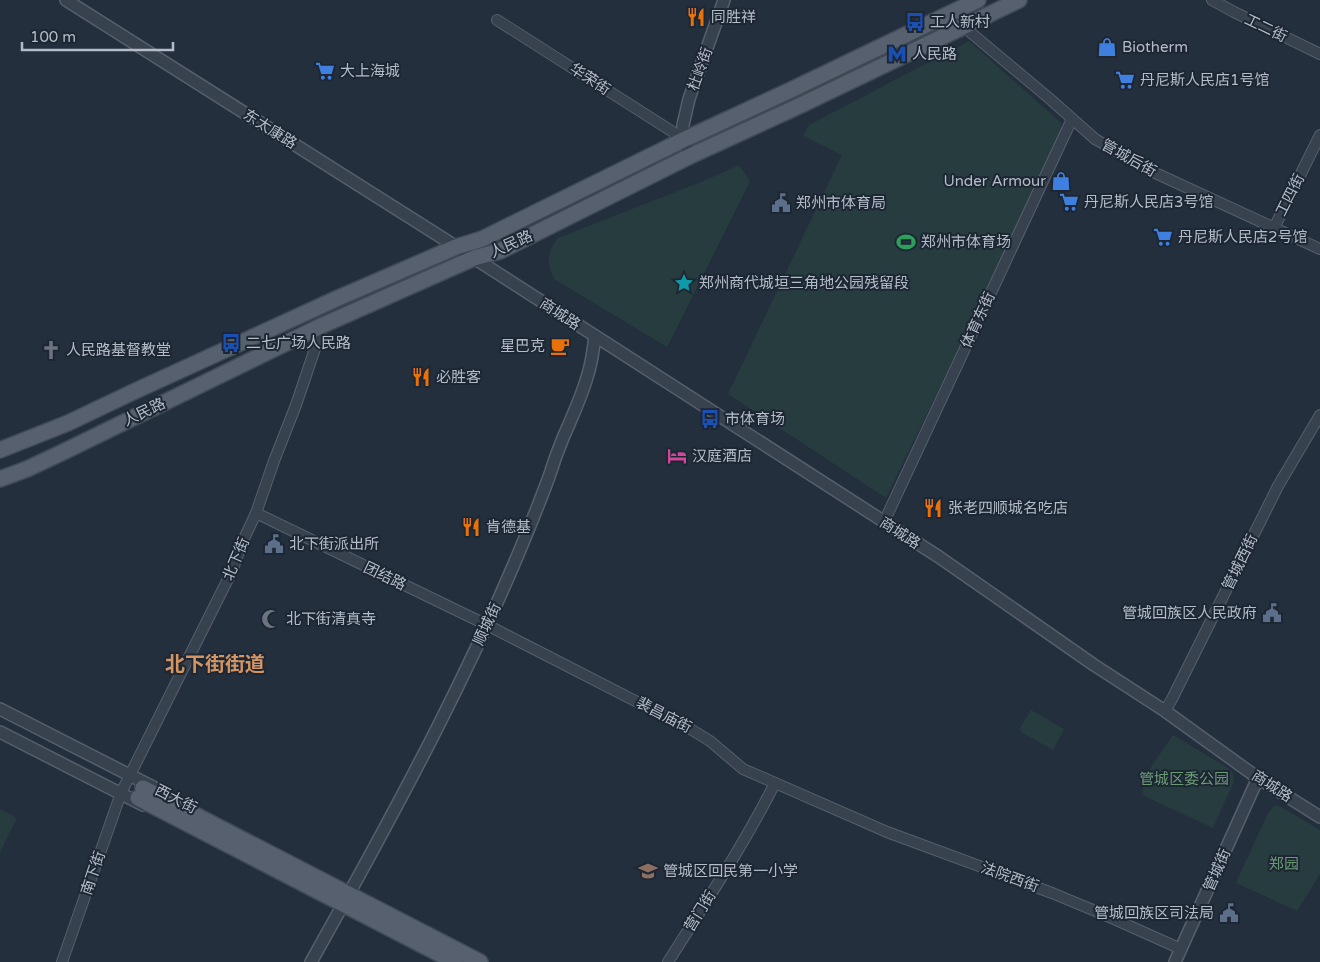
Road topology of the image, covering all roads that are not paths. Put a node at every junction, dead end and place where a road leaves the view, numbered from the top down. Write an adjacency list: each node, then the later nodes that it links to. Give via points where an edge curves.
1 (66, 0): 14 (street, 东太康路)
2 (724, 0): 11 (street, 杜岭街, via 689,99)
3 (978, 0): 11 (main road, 人民路)
4 (1019, 0): 7 (main road, 人民路)
5 (1212, 0): 8 (street, 工二街)
6 (497, 20): 11 (street, 华荣街)
7 (964, 26): 9 (street, 管城后街); 12 (main road, 人民路)
8 (1320, 54)
9 (1072, 119): 13 (street, 管城后街, via 1095,139 1134,162); 23 (street, 体育东街)
10 (1320, 135): 13 (street, 工四街)
11 (683, 140): 12 (street); 14 (main road, 人民路, via 482,238)
12 (690, 156): 16 (main road, 人民路, via 500,251)
13 (1274, 228): 15 (street, 管城后街)
14 (456, 247): 16 (street, 东太康路); 20 (main road, 人民路, via 68,423)
15 (1320, 249)
16 (474, 258): 17 (main road, 人民路); 18 (street, 商城路)
17 (323, 325): 21 (main road, 人民路, via 61,453); 22 (street, 北下街)
18 (596, 337): 23 (street, 商城路); 24 (street, 顺城街, via 581,395)
19 (1320, 415): 26 (street, 管城西街, via 1278,486)
20 (0, 450)
21 (0, 479)
22 (256, 513): 24 (street, 团结路); 30 (street, 北下街, via 233,569)
23 (884, 522): 26 (street, 商城路)
24 (487, 625): 29 (street, 裴昌庙街, via 692,730 743,769); 34 (street, 顺城街)
25 (0, 709): 30 (street, 西大街)
26 (1165, 711): 28 (street, 商城路)
27 (0, 732): 30 (street, 西大街)
28 (1258, 778): 33 (street, 商城路); 35 (street, 管城街)
29 (776, 783): 32 (street, 裴昌庙街); 40 (street, 营门街)
30 (125, 784): 34 (street, 西大街, via 333,880); 34 (street, 西大街, via 323,900); 36 (street, 南下街)
31 (141, 793): 34 (main road, 西大街)
32 (837, 810): 35 (street, 法院西街, via 1052,893)
33 (1320, 817)
34 (347, 899): 37 (street, 顺城街); 38 (main road, 西大街); 39 (main road, 西大街)
35 (1181, 949): 41 (street, 管城街)
36 (62, 962)
37 (311, 962)
38 (454, 962)
39 (480, 962)
40 (668, 962)
41 (1175, 962)

